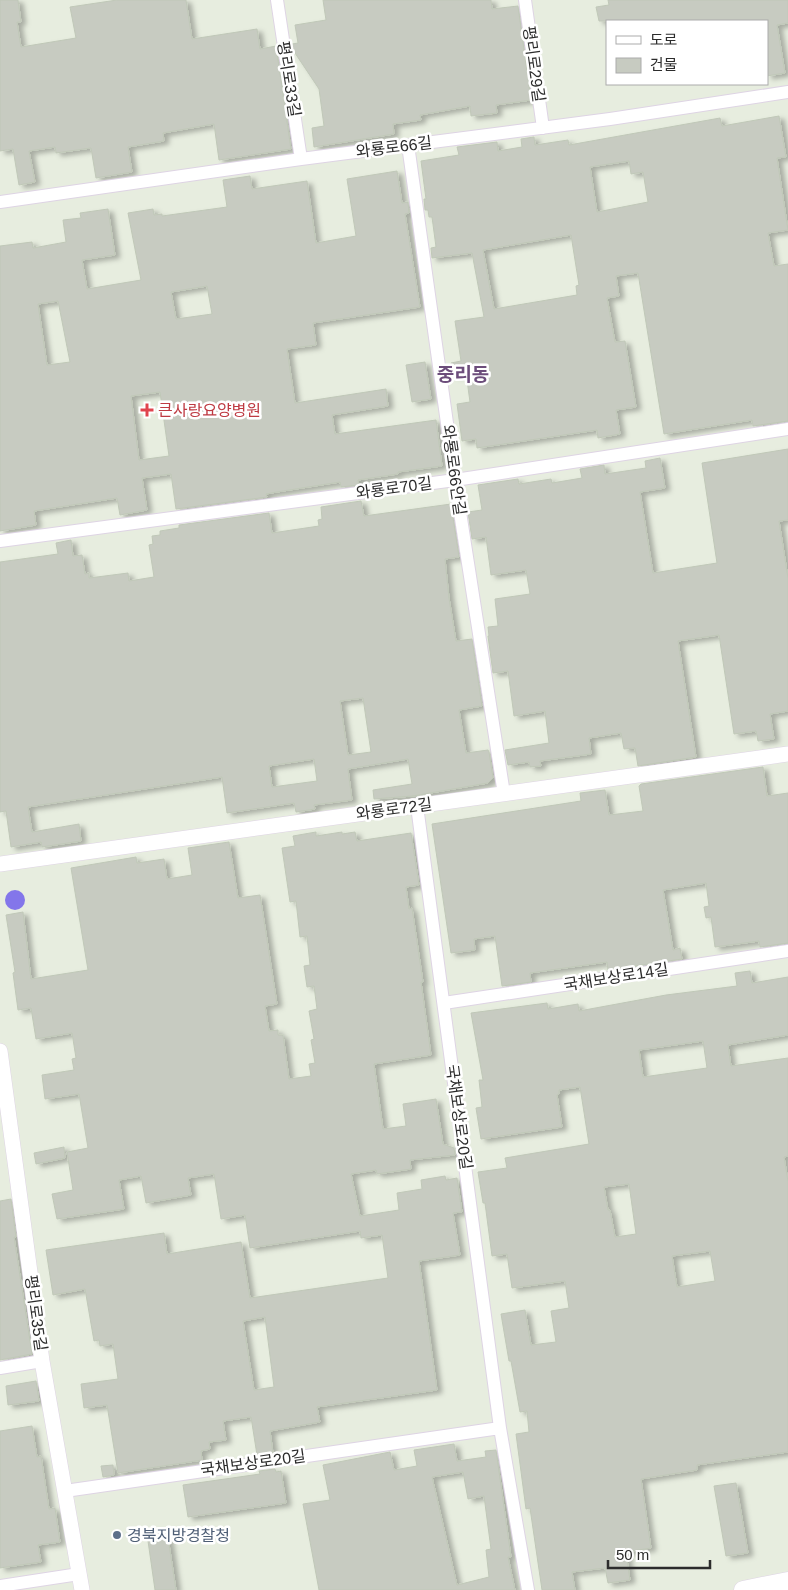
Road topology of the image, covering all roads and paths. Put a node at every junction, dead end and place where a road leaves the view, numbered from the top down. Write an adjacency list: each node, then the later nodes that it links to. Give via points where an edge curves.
1 (277, 0): 6 (street, 평리로33길)
2 (524, 0): 4 (street, 평리로29길)
3 (788, 92): 4 (street, 와룡로66길)
4 (543, 128): 5 (street, 와룡로66길)
5 (408, 145): 6 (street, 와룡로66길); 9 (street, 와룡로66안길)
6 (301, 159): 7 (street, 와룡로66길)
7 (0, 202)
8 (788, 429): 9 (street, 와룡로70길)
9 (455, 480): 10 (street, 와룡로70길); 12 (street, 와룡로66안길)
10 (0, 541)
11 (788, 754): 12 (street, 와룡로72길)
12 (504, 794): 13 (street, 와룡로72길)
13 (418, 806): 14 (street, 와룡로72길); 16 (street, 국채보상로20길)
14 (0, 864)
15 (788, 951): 16 (street, 국채보상로14길)
16 (444, 1003): 21 (street, 국채보상로20길)
17 (0, 1051): 18 (street, 평리로35길)
18 (4, 1103): 19 (street, 평리로35길)
19 (42, 1361): 20 (street); 22 (street, 평리로35길)
20 (0, 1368)
21 (500, 1428): 22 (street, 국채보상로20길); 27 (street, 국채보상로20길)
22 (65, 1491): 23 (street, 평리로35길)
23 (79, 1574): 25 (street); 26 (street, 평리로35길)
24 (788, 1581): 28 (main road)
25 (0, 1586)
26 (82, 1590)
27 (528, 1590)
28 (743, 1590)

